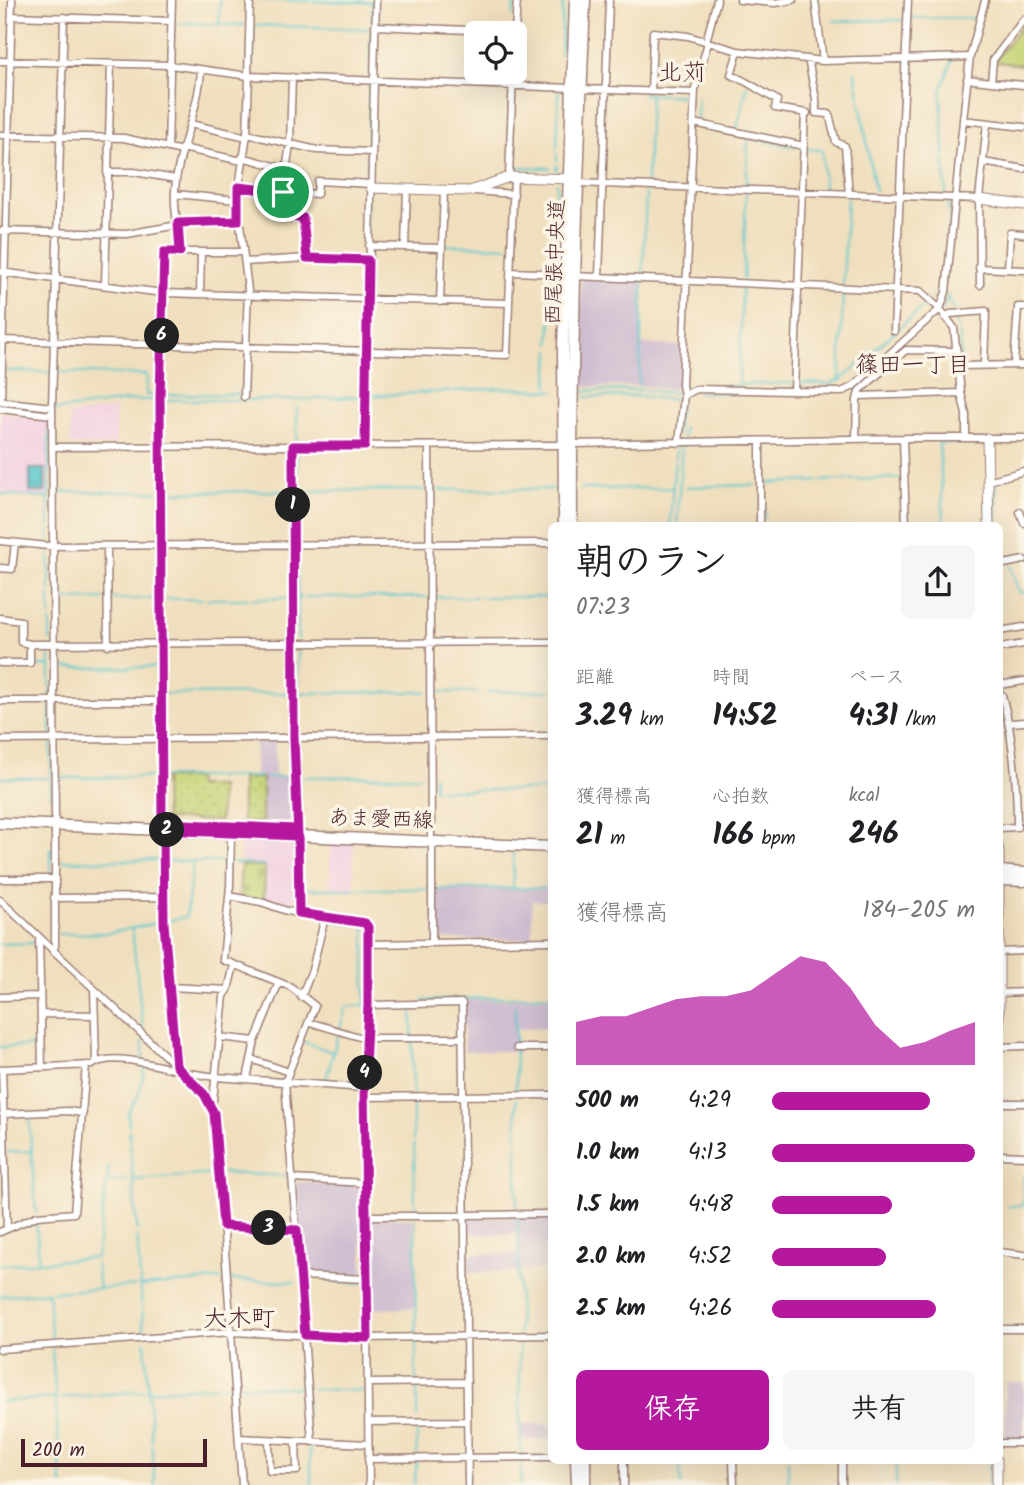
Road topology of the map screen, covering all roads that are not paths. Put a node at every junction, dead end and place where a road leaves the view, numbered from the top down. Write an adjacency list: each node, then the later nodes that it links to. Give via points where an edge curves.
1 (12, 0): 15 (street)
2 (172, 0): 18 (street)
3 (250, 0): 34 (street)
4 (376, 0): 20 (street)
5 (517, 0): 19 (street)
6 (575, 0): 41 (main road, 西尾張中央道)
7 (585, 0): 41 (main road, 西尾張中央道)
8 (609, 0): 42 (street)
9 (717, 0): 22 (street)
10 (740, 0): 11 (street)
11 (793, 0)
12 (815, 0): 29 (street)
13 (908, 0): 25 (street)
14 (985, 0): 24 (street)
15 (12, 16): 16 (street); 28 (street)
16 (64, 17): 18 (street); 30 (street)
17 (1024, 19): 38 (street, via 993,60)
18 (171, 21): 32 (street)
19 (516, 21)
20 (375, 26): 21 (street); 37 (street)
21 (464, 30)
22 (707, 42): 23 (street); 43 (street, via 653,32); 44 (street)
23 (738, 51): 26 (street); 45 (street, via 731,75 778,100 775,108)
24 (970, 57): 25 (street); 36 (street)
25 (906, 58): 29 (street); 81 (street)
26 (808, 59): 29 (street); 46 (street)
27 (0, 61): 28 (street)
28 (10, 61): 30 (street); 52 (street)
29 (823, 61)
30 (62, 63): 31 (street); 54 (street)
31 (111, 64): 32 (street); 55 (street)
32 (170, 65): 33 (street); 58 (street)
33 (201, 70): 34 (street); 49 (street)
34 (249, 76): 35 (street); 53 (street)
35 (292, 77): 37 (street); 56 (street)
36 (967, 79): 38 (street); 47 (street)
37 (373, 80): 39 (street); 60 (street)
38 (991, 82): 40 (street)
39 (513, 85): 41 (street); 66 (street)
40 (1024, 85)
41 (577, 88): 42 (street); 68 (main road, 西尾張中央道)
42 (606, 90): 43 (street); 69 (street)
43 (651, 92): 44 (street)
44 (695, 93): 50 (street)
45 (805, 113): 46 (street); 57 (street)
46 (816, 113): 80 (street, via 829,114 836,142 845,146)
47 (963, 120): 48 (street); 82 (street)
48 (987, 123): 51 (street); 62 (street)
49 (190, 124): 53 (street); 59 (street)
50 (694, 124): 57 (street); 72 (street)
51 (1024, 127)
52 (4, 135): 54 (street); 88 (street)
53 (247, 136): 56 (street); 61 (street)
54 (60, 137): 55 (street); 89 (street)
55 (108, 138): 58 (street); 65 (street)
56 (290, 144): 60 (street); 63 (street)
57 (804, 146): 77 (street)
58 (168, 148): 59 (street)
59 (182, 149): 61 (street); 67 (street)
60 (372, 152): 70 (street)
61 (242, 159): 63 (street); 71 (street)
62 (983, 162): 64 (street); 84 (street)
63 (286, 169): 75 (street)
64 (1024, 169)
65 (107, 172): 67 (street); 90 (street)
66 (512, 177): 68 (street); 76 (street); 79 (street)
67 (176, 179): 78 (street)
68 (574, 180): 69 (street); 106 (main road, 西尾張中央道)
69 (602, 184): 72 (street); 107 (street)
70 (371, 186): 73 (street); 75 (street, via 318,181 317,194); 92 (street)
71 (238, 187): 75 (street); 83 (street)
72 (691, 187): 77 (street); 109 (street)
73 (407, 189): 74 (street); 93 (street)
74 (444, 190): 76 (street); 94 (street)
75 (283, 191): 98 (street, via 281,214 303,218)
76 (470, 191): 79 (street)
77 (802, 192): 80 (street); 111 (street)
78 (175, 194): 83 (street); 87 (street)
79 (514, 194): 105 (street)
80 (849, 194): 81 (street)
81 (900, 196): 82 (street); 113 (street)
82 (955, 198): 84 (street); 121 (street, via 946,292)
83 (237, 200): 86 (street)
84 (979, 200): 85 (street); 101 (street)
85 (1024, 205)
86 (238, 221): 87 (street); 97 (street)
87 (178, 224): 90 (street); 95 (street)
88 (3, 231): 89 (street); 104 (street)
89 (57, 233): 90 (street); 108 (street)
90 (105, 234): 110 (street)
91 (1024, 234): 102 (street, via 1010,233)
92 (369, 246): 93 (street); 99 (street)
93 (405, 247): 94 (street)
94 (441, 248): 118 (street)
95 (180, 252): 96 (street); 114 (street, via 164,252)
96 (201, 252): 97 (street); 115 (street)
97 (242, 252): 100 (street)
98 (307, 258): 99 (street); 100 (street)
99 (368, 260): 117 (street)
100 (245, 262): 116 (street)
101 (979, 268): 102 (street); 112 (street)
102 (1009, 269): 103 (street)
103 (1024, 270)
104 (2, 272): 108 (street); 124 (street)
105 (511, 272): 106 (street); 119 (street)
106 (570, 275): 107 (street); 148 (main road, 西尾張中央道)
107 (599, 277): 109 (street)
108 (55, 279): 110 (street); 125 (street)
109 (686, 281): 111 (street); 136 (street)
110 (105, 285): 114 (street)
111 (798, 285): 113 (street); 134 (street)
112 (980, 285)
113 (896, 289): 121 (street, via 925,293); 123 (street)
114 (163, 293): 115 (street); 126 (street)
115 (200, 294): 116 (street)
116 (247, 296): 117 (street); 127 (street)
117 (367, 300): 118 (street); 128 (street)
118 (440, 302): 119 (street)
119 (509, 303): 128 (street, via 507,355)
120 (1024, 307): 131 (street, via 1018,307)
121 (940, 309): 122 (street); 134 (street, via 848,389)
122 (944, 317): 129 (street, via 954,328); 130 (street, via 986,311)
123 (894, 331)
124 (1, 340): 125 (street); 139 (street)
125 (54, 342): 126 (street); 140 (street)
126 (161, 345): 127 (street); 153 (street)
127 (245, 347): 128 (street); 138 (street)
128 (365, 351): 150 (street)
129 (957, 351): 133 (street); 137 (street, via 906,350)
130 (984, 365): 131 (street); 133 (street)
131 (1014, 365): 132 (street)
132 (1024, 365)
133 (958, 366): 135 (street)
134 (794, 391): 136 (street, via 697,389)
135 (961, 393): 137 (street); 142 (street)
136 (684, 395): 147 (street)
137 (858, 396): 145 (street)
138 (244, 397)
139 (0, 403): 140 (street)
140 (52, 411): 152 (street)
141 (903, 438): 142 (street); 145 (street); 160 (street)
142 (965, 438): 143 (street)
143 (986, 438): 144 (street); 155 (street)
144 (1024, 438)
145 (856, 439): 146 (street)
146 (760, 442): 147 (street); 159 (street)
147 (679, 443): 148 (street)
148 (567, 444): 151 (street); 157 (main road, 西尾張中央道); 158 (main road, 西尾張中央道)
149 (293, 446): 150 (street); 153 (street); 167 (street)
150 (365, 446): 151 (street)
151 (429, 446): 166 (street)
152 (52, 447): 153 (street); 168 (street)
153 (160, 447): 170 (street)
154 (1024, 471): 155 (street)
155 (988, 481): 161 (street)
156 (1020, 512): 162 (street)
157 (564, 522)
158 (572, 522)
159 (760, 522)
160 (906, 522)
161 (989, 522)
162 (1024, 523)
163 (0, 541): 164 (street)
164 (15, 542): 168 (street); 173 (street, via 12,569)
165 (548, 543): 166 (street)
166 (429, 544): 167 (street); 179 (street)
167 (293, 545): 170 (street); 178 (street)
168 (53, 546): 169 (street); 183 (street)
169 (107, 546): 170 (street); 184 (street)
170 (161, 546): 181 (street)
171 (1024, 560): 172 (street)
172 (1003, 564)
173 (0, 568)
174 (0, 618): 180 (street, via 21,621 21,642)
175 (1024, 627): 176 (street)
176 (1003, 630)
177 (548, 642): 179 (street)
178 (294, 643): 179 (street); 181 (street); 197 (street)
179 (430, 643): 196 (street)
180 (30, 644): 183 (street); 186 (street, via 30,663)
181 (161, 644): 184 (street); 192 (street)
182 (1024, 644): 185 (street)
183 (54, 645): 184 (street); 191 (street)
184 (108, 645)
185 (1003, 647)
186 (0, 663)
187 (1024, 681): 188 (street)
188 (1003, 684)
189 (1003, 698): 194 (street)
190 (0, 701): 191 (street)
191 (54, 701): 192 (street); 198 (street)
192 (161, 701): 199 (street)
193 (1024, 722): 194 (street)
194 (1010, 723): 201 (street)
195 (548, 736): 196 (street)
196 (430, 737): 197 (street); 210 (street)
197 (294, 738): 199 (street); 208 (street)
198 (55, 739): 199 (street); 200 (street); 203 (street)
199 (162, 739): 205 (street)
200 (0, 740)
201 (1021, 778): 206 (street)
202 (0, 816): 203 (main road, あま愛西線)
203 (55, 822): 204 (main road, あま愛西線); 205 (main road, あま愛西線); 217 (street)
204 (0, 823)
205 (162, 827): 208 (main road, あま愛西線); 209 (main road, あま愛西線); 220 (street)
206 (1021, 827): 207 (street)
207 (1003, 828)
208 (297, 832): 209 (main road, あま愛西線); 210 (main road, あま愛西線); 223 (street)
209 (231, 833): 219 (street)
210 (432, 838): 211 (main road, あま愛西線); 212 (main road, あま愛西線); 227 (street)
211 (548, 840)
212 (548, 847)
213 (1024, 873): 214 (main road)
214 (1003, 875)
215 (1003, 876): 218 (main road)
216 (0, 879): 217 (street)
217 (54, 879): 221 (street)
218 (1024, 881)
219 (229, 896): 223 (street); 232 (street, via 223,960)
220 (162, 897): 221 (street); 234 (street)
221 (54, 898): 229 (street)
222 (0, 900): 225 (street)
223 (299, 913): 224 (street)
224 (325, 917): 228 (street, via 365,923); 241 (street)
225 (38, 937): 229 (street); 239 (street)
226 (548, 941): 227 (street)
227 (432, 943): 228 (street)
228 (368, 944): 242 (street)
229 (53, 951): 235 (street)
230 (1024, 951): 231 (street)
231 (1003, 952)
232 (234, 965): 233 (street); 236 (street)
233 (279, 982): 241 (street); 249 (street)
234 (170, 987): 236 (street); 257 (street)
235 (94, 989): 244 (street); 257 (street)
236 (228, 990): 246 (street, via 223,996)
237 (1024, 992): 238 (street)
238 (1003, 993)
239 (40, 996): 240 (street); 243 (street)
240 (0, 997)
241 (301, 998): 245 (street, via 315,1006)
242 (368, 1005): 247 (street, via 462,1003); 248 (street)
243 (41, 1014): 244 (street); 258 (street)
244 (94, 1014): 255 (street)
245 (310, 1022): 248 (street); 260 (street)
246 (219, 1037): 249 (street); 261 (street)
247 (463, 1038): 248 (street); 266 (street)
248 (366, 1039): 264 (street)
249 (255, 1041): 254 (street)
250 (1024, 1046): 251 (street)
251 (1003, 1047)
252 (517, 1048): 253 (street)
253 (548, 1048)
254 (251, 1059): 260 (street); 262 (street)
255 (96, 1062): 256 (street); 257 (street)
256 (86, 1065): 258 (street); 272 (street)
257 (176, 1066): 259 (street)
258 (42, 1067): 268 (street, via 2,1069)
259 (182, 1072): 261 (street); 269 (street)
260 (289, 1072): 263 (street)
261 (216, 1077): 262 (street); 269 (street)
262 (247, 1079): 263 (street)
263 (285, 1082): 264 (street); 276 (street)
264 (364, 1088): 267 (street)
265 (548, 1095): 266 (street)
266 (464, 1096): 267 (street); 280 (street)
267 (364, 1097): 277 (street)
268 (2, 1099): 273 (street)
269 (209, 1102): 282 (street, via 215,1121)
270 (1003, 1103): 271 (street)
271 (1024, 1103)
272 (83, 1113): 273 (street); 284 (street, via 74,1213 37,1216)
273 (4, 1114): 278 (street)
274 (1003, 1156): 275 (street)
275 (1024, 1156)
276 (293, 1179): 277 (street); 283 (street)
277 (365, 1183): 281 (street)
278 (3, 1205): 284 (street)
279 (548, 1214): 280 (street)
280 (464, 1215): 281 (street); 294 (street)
281 (366, 1216): 288 (street)
282 (223, 1226): 283 (street); 291 (street)
283 (297, 1230): 287 (street)
284 (4, 1231)
285 (1003, 1252): 286 (street)
286 (1024, 1255)
287 (300, 1276): 288 (street); 292 (street)
288 (366, 1279): 295 (street)
289 (1003, 1329): 290 (street)
290 (1024, 1329)
291 (231, 1332): 292 (street); 296 (street); 301 (street)
292 (305, 1335): 295 (street); 304 (street)
293 (548, 1335): 294 (street)
294 (466, 1337): 295 (street); 297 (street)
295 (368, 1338): 298 (street)
296 (0, 1349)
297 (467, 1382): 298 (street); 299 (street)
298 (368, 1383): 300 (street)
299 (467, 1421): 300 (street); 309 (street)
300 (368, 1422): 307 (street)
301 (239, 1438): 302 (street); 317 (street)
302 (269, 1440): 303 (street); 303 (street, via 270,1471 297,1471)
303 (296, 1441): 304 (street)
304 (312, 1442): 307 (street)
305 (1003, 1443): 306 (street)
306 (1024, 1443)
307 (368, 1444): 310 (street)
308 (548, 1457): 309 (street)
309 (467, 1458): 310 (street); 319 (street)
310 (368, 1459): 318 (street)
311 (576, 1464): 320 (main road)
312 (584, 1464): 321 (main road)
313 (624, 1464): 322 (street)
314 (733, 1464): 323 (street)
315 (842, 1464): 324 (street)
316 (997, 1464): 325 (street)
317 (242, 1485)
318 (369, 1485)
319 (468, 1485)
320 (577, 1485)
321 (585, 1485)
322 (624, 1485)
323 (734, 1485)
324 (842, 1485)
325 (997, 1485)

